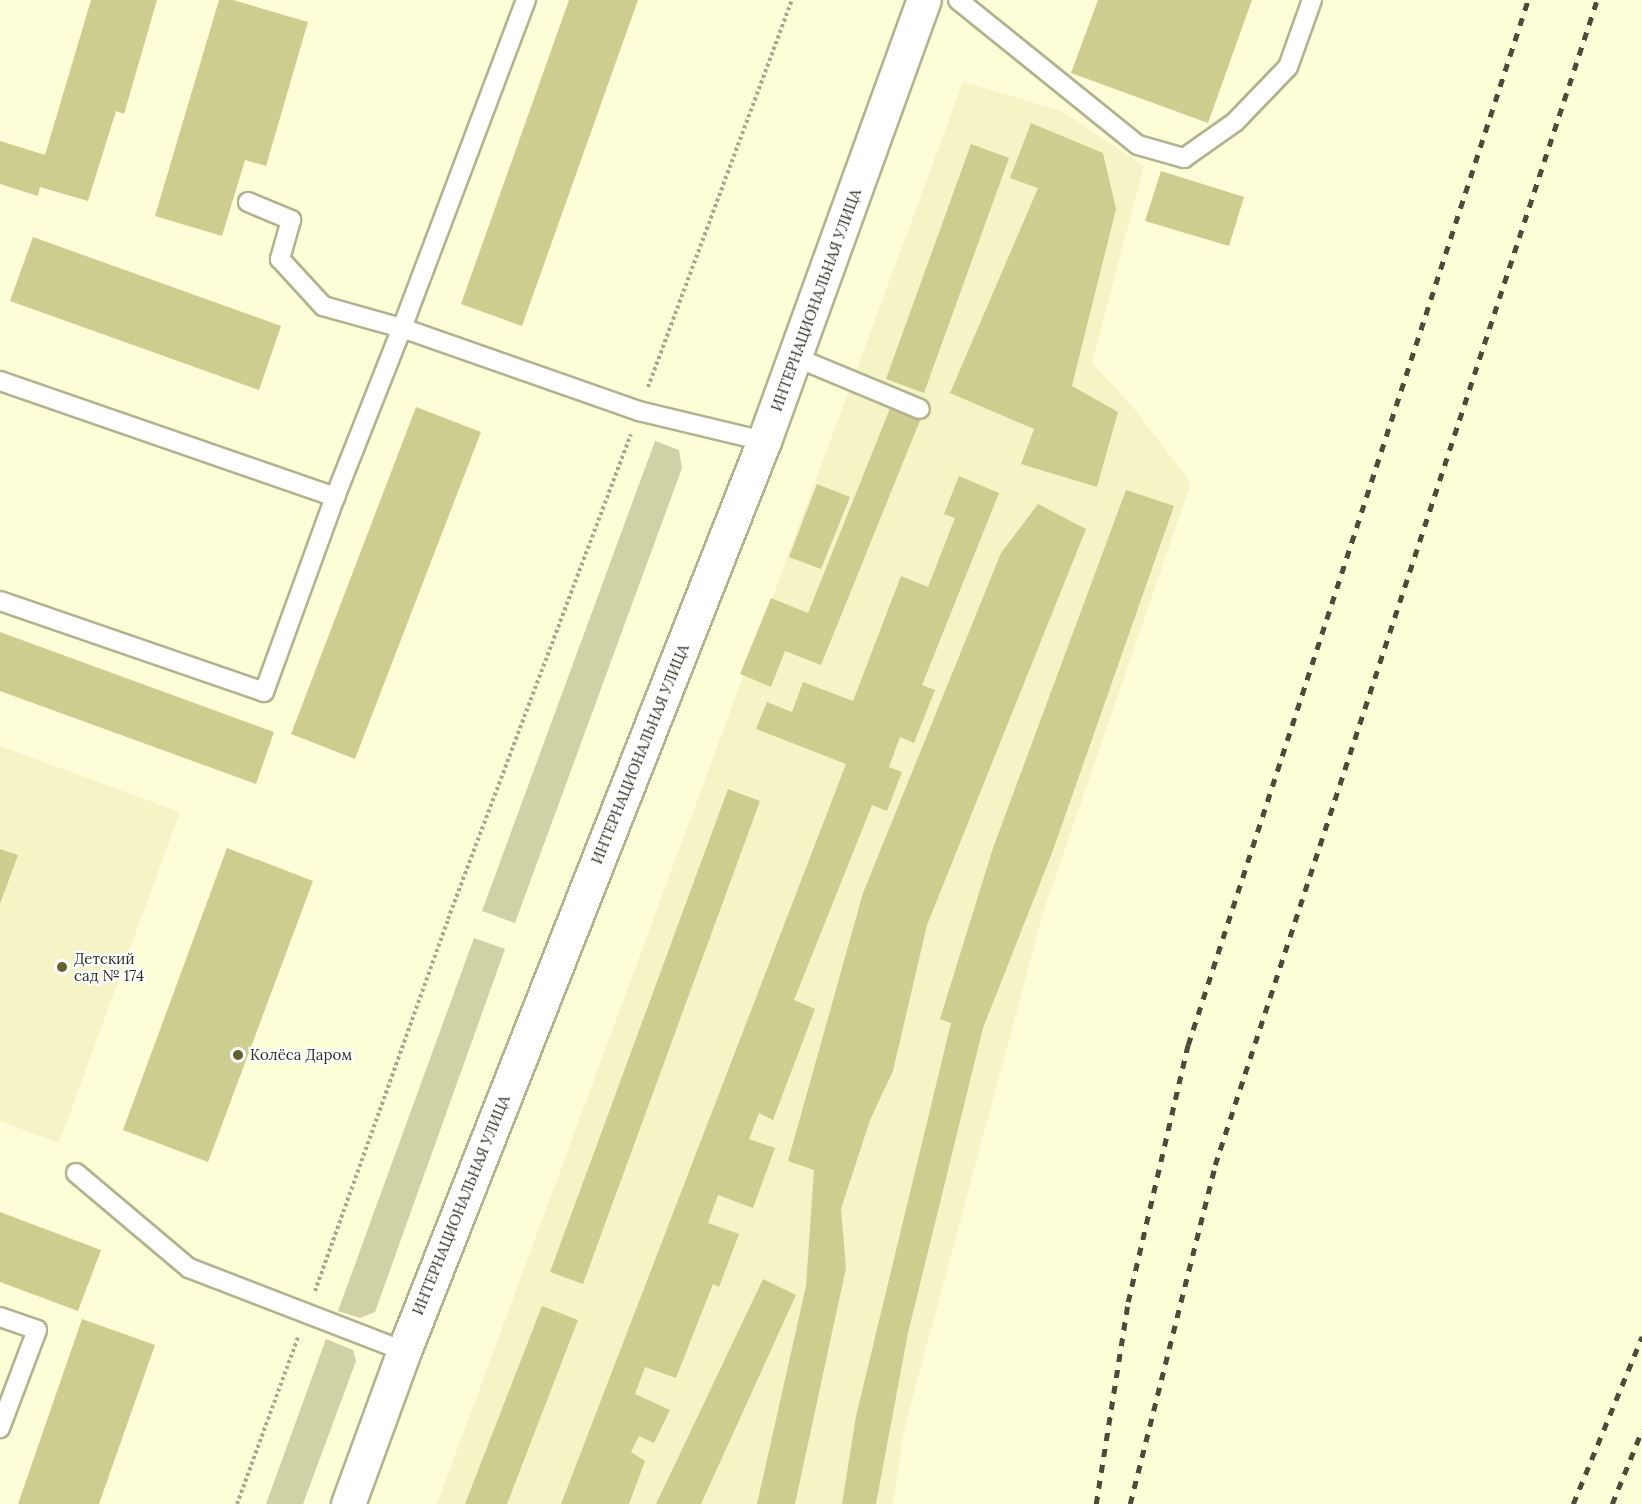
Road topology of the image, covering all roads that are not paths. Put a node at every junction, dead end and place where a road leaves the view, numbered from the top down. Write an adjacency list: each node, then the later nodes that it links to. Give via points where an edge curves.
1 (526, 0): 6 (lane)
2 (924, 0): 7 (main road, ИНТЕРНАЦИОНАЛЬНАЯ УЛИЦА)
3 (958, 0): 4 (lane, via 1138,145 1184,158 1235,122 1288,67)
4 (1312, 0)
5 (248, 202): 6 (lane, via 291,220 280,259 323,306)
6 (402, 328): 10 (lane, via 639,411); 11 (lane)
7 (795, 357): 9 (lane); 10 (main road, ИНТЕРНАЦИОНАЛЬНАЯ УЛИЦА)
8 (0, 381): 11 (lane)
9 (920, 409)
10 (764, 441): 15 (main road, ИНТЕРНАЦИОНАЛЬНАЯ УЛИЦА)
11 (335, 497): 12 (lane, via 264,692)
12 (0, 602)
13 (76, 1173): 15 (lane, via 189,1268)
14 (0, 1317): 16 (lane, via 37,1330)
15 (404, 1351): 17 (main road, ИНТЕРНАЦИОНАЛЬНАЯ УЛИЦА)
16 (0, 1428)
17 (348, 1504)

